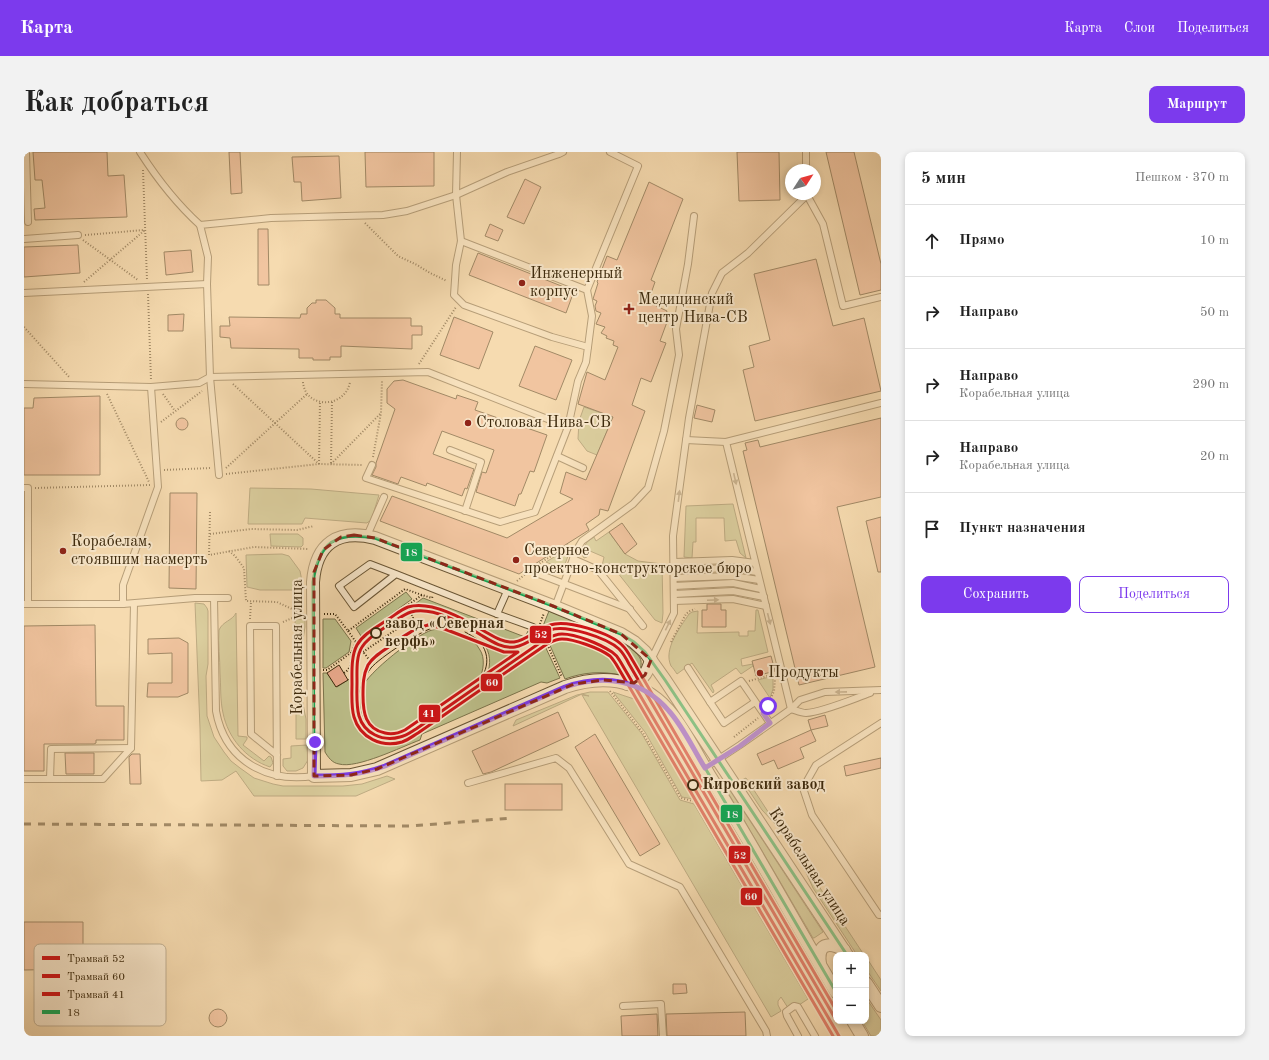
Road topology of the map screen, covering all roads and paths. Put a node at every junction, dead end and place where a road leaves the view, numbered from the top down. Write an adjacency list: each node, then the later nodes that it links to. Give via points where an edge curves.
1 (26, 152): 13 (lane)
2 (458, 152): 8 (lane)
3 (563, 152): 8 (lane)
4 (610, 152): 23 (lane, via 638,166)
5 (806, 152): 7 (lane)
6 (143, 153): 14 (lane, via 147,163); 15 (path)
7 (806, 164)
8 (456, 194): 11 (lane, via 407,211); 18 (lane)
9 (801, 200): 50 (lane, via 748,253 722,273 712,293)
10 (810, 200): 26 (lane, via 823,224 843,306)
11 (354, 216): 14 (lane, via 271,218); 20 (path, via 368,225 398,256)
12 (694, 216): 69 (lane, via 676,329 679,355 664,431 648,488 633,504 582,541)
13 (28, 222)
14 (200, 225): 21 (lane, via 208,257)
15 (145, 230): 16 (path); 19 (path); 22 (path)
16 (78, 235): 17 (lane); 19 (path)
17 (24, 239)
18 (461, 241): 20 (lane); 23 (lane)
19 (111, 260): 22 (path); 24 (path)
20 (455, 283): 27 (lane, via 454,295)
21 (206, 284): 22 (lane); 35 (lane)
22 (147, 287): 24 (lane); 40 (path)
23 (587, 290): 29 (lane, via 592,316)
24 (74, 291): 25 (lane)
25 (24, 294)
26 (881, 297)
27 (460, 301): 29 (lane, via 464,305); 30 (path)
28 (24, 327): 38 (path)
29 (588, 347): 48 (lane)
30 (414, 372): 32 (lane); 48 (lane, via 428,372)
31 (350, 373): 32 (lane); 33 (lane); 43 (path, via 348,388 342,397)
32 (383, 373): 46 (path)
33 (302, 374): 34 (lane); 41 (path)
34 (225, 376): 35 (lane); 47 (path)
35 (210, 377): 37 (lane); 40 (lane, via 199,383)
36 (24, 384): 38 (lane)
37 (211, 384): 45 (path); 59 (lane)
38 (78, 385): 39 (lane)
39 (103, 386): 40 (lane); 60 (path)
40 (154, 387): 45 (path); 49 (lane)
41 (307, 394): 42 (path); 47 (path)
42 (320, 402): 43 (path); 54 (path)
43 (332, 402): 55 (path)
44 (881, 403): 51 (lane)
45 (175, 411): 49 (path)
46 (381, 413): 55 (path); 56 (path)
47 (275, 423): 54 (path); 59 (path)
48 (568, 427): 53 (lane)
49 (154, 428): 58 (lane)
50 (686, 440): 51 (lane); 73 (lane, one-way to 50, via 673,536)
51 (726, 442): 74 (lane, one-way to 74)
52 (450, 450): 64 (lane, via 481,462)
53 (557, 456): 57 (lane); 64 (lane, via 534,512 500,522)
54 (319, 464): 55 (path); 59 (path)
55 (331, 464): 56 (path)
56 (372, 465): 64 (lane, via 366,478)
57 (583, 468)
58 (157, 470): 59 (path); 62 (lane, via 158,487)
59 (219, 471)
60 (150, 485): 61 (path); 62 (path)
61 (26, 488): 93 (lane)
62 (155, 496): 94 (lane, via 123,585)
63 (384, 497): 68 (lane)
64 (465, 511)
65 (210, 512): 67 (path)
66 (314, 526): 67 (path, via 297,530 251,529)
67 (210, 534): 71 (path, via 209,554)
68 (367, 536): 82 (street, Корабельная улица); 139 (street, Корабельная улица, via 347,536 334,540 320,555 314,572)
69 (578, 548): 72 (lane); 82 (path, via 570,545 532,568)
70 (309, 550): 71 (path, via 254,548)
71 (229, 551): 91 (path, via 244,568 246,601)
72 (573, 559): 81 (lane); 99 (lane, via 598,570)
73 (674, 562): 74 (lane, via 732,560); 75 (lane)
74 (755, 563): 76 (lane)
75 (674, 570): 76 (lane, via 732,568); 79 (lane)
76 (757, 572): 80 (lane)
77 (536, 573): 81 (lane)
78 (396, 574): 78 (lane, via 354,607 339,586 370,564); 84 (lane)
79 (674, 578): 80 (lane, via 732,576); 83 (lane)
80 (759, 580): 85 (lane)
81 (564, 584): 98 (lane); 99 (lane)
82 (512, 585): 98 (street, Корабельная улица); 105 (lane)
83 (674, 586): 85 (lane, via 733,583); 86 (lane)
84 (435, 589): 87 (path, via 432,598); 105 (lane)
85 (761, 589): 88 (lane)
86 (674, 594): 88 (lane, via 733,591); 92 (lane)
87 (422, 595): 96 (path); 111 (path, via 405,589)
88 (764, 597): 97 (lane)
89 (214, 598): 90 (lane); 95 (lane); 138 (lane, via 215,701 219,724 237,754 258,770)
90 (228, 598)
91 (250, 602): 102 (path, via 278,602); 107 (path)
92 (674, 602): 97 (lane, one-way to 97, via 733,599); 116 (lane, one-way to 92, via 674,613)
93 (26, 604): 94 (lane)
94 (123, 604): 95 (lane)
95 (134, 604): 134 (lane)
96 (408, 605): 106 (path); 112 (path)
97 (766, 606): 120 (lane, one-way to 120)
98 (555, 607): 116 (street, Корабельная улица, via 621,634 641,648)
99 (630, 609): 109 (lane)
100 (698, 609): 113 (path, via 686,614)
101 (544, 613): 122 (path, via 539,633 547,644)
102 (302, 614): 103 (path); 108 (path)
103 (306, 614)
104 (320, 614): 111 (path, via 335,614)
105 (498, 614): 110 (lane)
106 (413, 618): 115 (path); 115 (path, via 417,628 370,661)
107 (250, 626): 108 (lane); 135 (lane, via 251,734)
108 (276, 626): 135 (lane)
109 (643, 626)
110 (533, 627)
111 (348, 631): 112 (path)
112 (356, 642): 114 (path); 115 (path)
113 (671, 642)
114 (352, 652): 118 (path, via 327,670); 119 (path, via 348,671)
115 (363, 652)
116 (651, 660): 123 (street, via 640,680); 136 (street, Корабельная улица)
117 (688, 668): 127 (lane)
118 (321, 671)
119 (344, 673)
120 (782, 675): 121 (path); 129 (lane)
121 (775, 677): 124 (path, via 774,674 751,680); 130 (path, via 774,691)
122 (562, 678)
123 (627, 684): 137 (street, via 647,692 666,707); 139 (street, via 588,680 574,684 377,769 351,775)
124 (744, 685): 127 (lane, via 740,681); 128 (lane)
125 (609, 690): 144 (path, via 643,733 681,798)
126 (878, 691): 129 (lane, via 810,712); 129 (lane, one-way to 129, via 825,692 800,700)
127 (710, 702): 128 (lane, via 724,723)
128 (755, 702): 130 (lane)
129 (790, 709): 131 (lane)
130 (763, 713): 131 (lane); 133 (path)
131 (770, 723): 136 (lane)
132 (881, 723): 146 (lane, via 816,765 803,788 812,815)
133 (734, 737)
134 (130, 748): 141 (lane, via 103,779); 141 (lane, via 51,749)
135 (277, 755): 138 (lane)
136 (718, 759): 137 (lane); 147 (street, Корабельная улица)
137 (705, 768): 149 (street)
138 (277, 776): 139 (lane)
139 (314, 776)
140 (24, 779): 141 (lane)
141 (50, 779)
142 (468, 783): 156 (lane, via 556,758 569,768 629,864 680,887)
143 (713, 795): 145 (path)
144 (696, 802)
145 (697, 805)
146 (881, 915)
147 (845, 952)
148 (845, 952): 149 (street, via 836,945 824,946 819,956)
149 (820, 964): 150 (street)
150 (834, 988)
151 (869, 988): 153 (street)
152 (623, 1006): 155 (lane, via 661,1004)
153 (881, 1006)
154 (855, 1024): 159 (street)
155 (663, 1036)
156 (767, 1036)
157 (798, 1036): 158 (lane, via 786,1016 786,1012 794,1006 798,1007)
158 (815, 1036)
159 (862, 1036)

